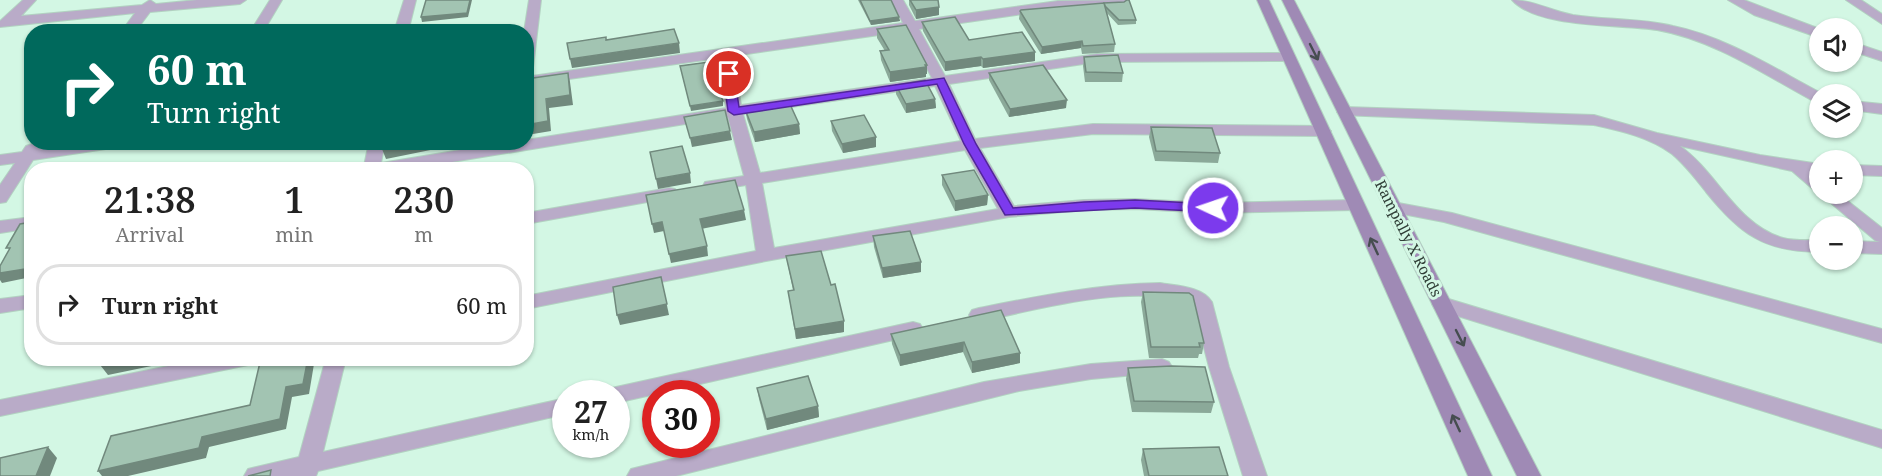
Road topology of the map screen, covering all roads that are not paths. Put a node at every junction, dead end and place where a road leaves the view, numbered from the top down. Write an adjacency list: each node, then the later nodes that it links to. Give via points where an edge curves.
1 (30, 0): 20 (street)
2 (240, 0): 14 (street)
3 (276, 0): 17 (street)
4 (410, 0): 18 (street)
5 (535, 0): 19 (street)
6 (897, 0): 21 (street)
7 (1123, 0): 13 (street)
8 (1263, 0): 25 (main road)
9 (1288, 0): 30 (main road, Rampally X Roads, one-way to 30)
10 (1518, 0): 31 (street, via 1551,15 1675,30 1725,48)
11 (1734, 0): 22 (street)
12 (1852, 0): 15 (street)
13 (1058, 2): 21 (street)
14 (149, 4): 16 (street); 20 (street)
15 (1882, 20)
16 (133, 24)
17 (261, 24)
18 (402, 24)
19 (532, 24)
20 (4, 25)
21 (913, 27): 24 (street); 28 (street)
22 (1809, 30)
23 (1863, 50): 26 (street)
24 (726, 54): 27 (street); 34 (street)
25 (1288, 57): 28 (street, via 1097,58); 29 (main road)
26 (1882, 57)
27 (534, 80)
28 (940, 80): 34 (street); 39 (street)
29 (1303, 88): 30 (main road); 36 (main road)
30 (1334, 90): 35 (main road, Rampally X Roads)
31 (1809, 93)
32 (1863, 106): 33 (street)
33 (1882, 108)
34 (734, 111): 38 (street); 50 (street)
35 (1345, 112): 37 (street, via 1594,120); 54 (main road, Rampally X Roads)
36 (1323, 131): 39 (street, via 1093,129); 53 (main road)
37 (1652, 136): 45 (street); 60 (street, via 1680,153 1757,232 1771,240)
38 (534, 143)
39 (970, 144): 50 (street); 55 (street)
40 (29, 150): 43 (street)
41 (31, 150): 51 (street)
42 (490, 150): 44 (street)
43 (0, 159)
44 (415, 162)
45 (1798, 168): 46 (street); 49 (street)
46 (1809, 168)
47 (1863, 170): 48 (street)
48 (1882, 171)
49 (1809, 177)
50 (753, 178): 56 (street); 63 (street)
51 (0, 198)
52 (1841, 204): 59 (street)
53 (1355, 205): 55 (street, via 1213,208 1135,204); 82 (main road, one-way to 53)
54 (1393, 207): 66 (main road, Rampally X Roads); 70 (street, via 1457,220)
55 (1009, 212): 63 (street)
56 (534, 218)
57 (24, 223): 58 (street)
58 (0, 227)
59 (1882, 237)
60 (1809, 245)
61 (1863, 248): 62 (street)
62 (1882, 248)
63 (766, 255): 64 (street)
64 (534, 301)
65 (24, 302): 67 (street)
66 (1442, 304): 77 (street); 83 (main road, Rampally X Roads, one-way to 83)
67 (0, 306)
68 (960, 319): 73 (street, via 1132,289 1180,291 1202,302)
69 (937, 324): 74 (street)
70 (1882, 336)
71 (208, 366): 75 (street)
72 (334, 366): 78 (street)
73 (1199, 367): 80 (street, via 1131,368 1061,376 963,394); 81 (street)
74 (630, 392)
75 (0, 408)
76 (552, 409): 78 (street)
77 (1882, 439)
78 (307, 470): 79 (street)
79 (256, 476)
80 (639, 476)
81 (1255, 476)
82 (1480, 476)
83 (1529, 476)

